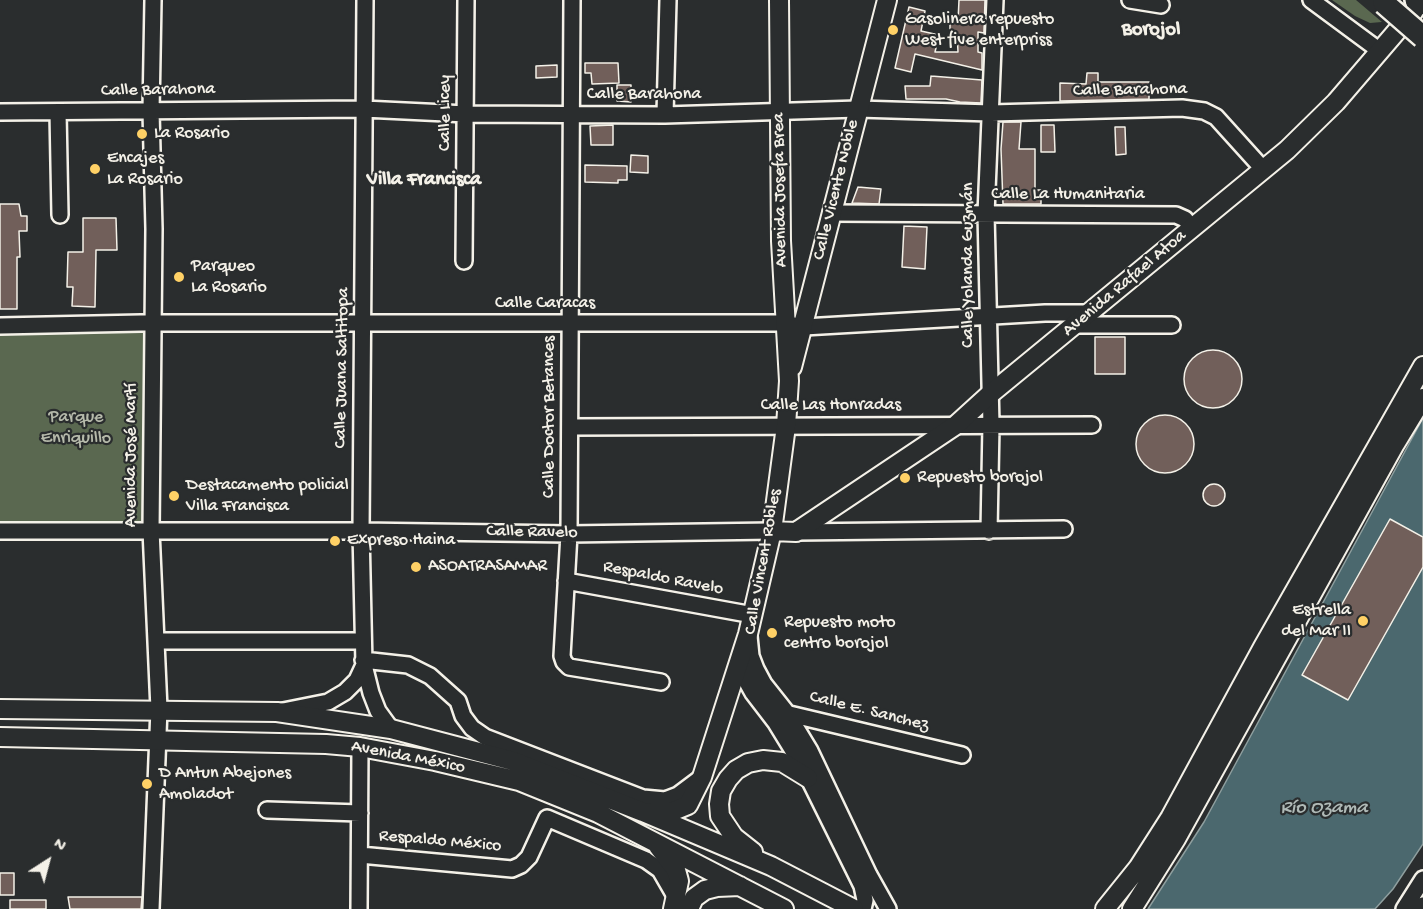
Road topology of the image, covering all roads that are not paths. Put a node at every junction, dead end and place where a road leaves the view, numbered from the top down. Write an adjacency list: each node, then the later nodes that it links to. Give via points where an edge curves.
1 (153, 0): 18 (street, Avenida José Martí)
2 (365, 0): 16 (street, Calle Juana Saltitopa)
3 (466, 0): 23 (street, Calle Licey)
4 (572, 0): 24 (street, Calle Doctor Betances)
5 (668, 0): 25 (street)
6 (779, 0): 21 (main road, Avenida Josefa Brea)
7 (887, 0): 17 (main road, Calle Vicente Noble)
8 (995, 0): 22 (street, Calle Yolanda Guzmán)
9 (1130, 0): 13 (street)
10 (1311, 0): 15 (street)
11 (1419, 1): 15 (main road, Avenida Rafael Atoa)
12 (1382, 2): 14 (highway, bridge)
13 (1161, 5)
14 (1423, 37)
15 (1380, 51): 26 (main road, Avenida Rafael Atoa, via 1336,102)
16 (364, 109): 18 (street, Calle Barahona); 23 (street, Calle Barahona); 37 (street, Calle Juana Saltitopa)
17 (858, 109): 21 (street, Calle Barahona); 22 (street, Calle Barahona); 27 (main road, Calle Vicente Noble)
18 (151, 111): 20 (street, Calle Barahona); 34 (street, Avenida José Martí)
19 (0, 112): 20 (street, Calle Barahona)
20 (58, 112): 29 (street)
21 (780, 112): 25 (street, Calle Barahona); 36 (main road, Avenida Josefa Brea)
22 (991, 113): 26 (street, Calle Barahona, via 1182,108 1204,111 1216,117); 28 (street, Calle Yolanda Guzmán)
23 (466, 114): 24 (street, Calle Barahona); 31 (street, Calle Licey)
24 (572, 115): 25 (street, Calle Barahona); 35 (street, Calle Doctor Betances)
25 (665, 115)
26 (1263, 170): 30 (main road, Avenida Rafael Atoa)
27 (831, 213): 28 (street, Calle La Humanitaria); 41 (main road, Calle Vicente Noble)
28 (987, 214): 30 (street, Calle La Humanitaria, via 1176,215); 33 (street, Calle Yolanda Guzmán)
29 (60, 216)
30 (1192, 228): 32 (main road, Avenida Rafael Atoa)
31 (464, 261)
32 (1089, 313): 33 (street, Calle Caracas); 38 (main road, Avenida Rafael Atoa)
33 (987, 317): 41 (street, Calle Caracas); 44 (street, Calle Yolanda Guzmán)
34 (152, 323): 37 (street, Calle Caracas); 40 (street, Calle Caracas); 52 (street, Avenida José Martí)
35 (570, 323): 36 (street, Calle Caracas); 37 (street, Calle Caracas); 50 (street, Calle Doctor Betances)
36 (784, 323): 41 (street, Calle Caracas); 43 (main road, Avenida Josefa Brea)
37 (364, 324): 54 (street, Calle Juana Saltitopa)
38 (1074, 325): 39 (street); 44 (main road, Avenida Rafael Atoa)
39 (1172, 325)
40 (0, 326)
41 (804, 327): 43 (main road, Calle Vicente Noble)
42 (1423, 366): 96 (main road, via 1170,818 1138,868)
43 (789, 381): 49 (main road, Calle Vincent Robles)
44 (989, 395): 46 (main road, Avenida Rafael Atoa); 47 (street, Calle Yolanda Guzmán)
45 (1423, 398): 97 (main road, via 1176,839)
46 (956, 425): 47 (street, Calle Las Honradas); 49 (street, Calle Las Honradas); 57 (main road, Avenida Rafael Atoa)
47 (991, 425): 48 (street, Calle Las Honradas); 56 (street, Calle Yolanda Guzmán)
48 (1092, 425)
49 (786, 426): 50 (street, Calle Las Honradas); 55 (main road, Calle Vincent Robles)
50 (570, 427): 58 (street, Calle Doctor Betances)
51 (1064, 529): 56 (street, Calle Ravelo)
52 (151, 530): 53 (street, Calle Ravelo); 54 (street, Calle Ravelo); 62 (street, Avenida José Martí)
53 (0, 531)
54 (361, 531): 58 (street, Calle Ravelo); 63 (street, Calle Juana Saltitopa)
55 (772, 531): 57 (main road, Calle Ravelo); 58 (street, Calle Ravelo); 60 (main road, Calle Vincent Robles)
56 (989, 531): 57 (street, Calle Ravelo)
57 (796, 532)
58 (569, 534): 59 (street, Calle Doctor Betances)
59 (567, 581): 60 (street, Respaldo Ravelo); 66 (street, Calle Doctor Betances, via 564,662 569,667)
60 (753, 615): 61 (main road, Calle Vincent Robles)
61 (748, 634): 65 (main road, Avenida México); 71 (street, Calle Vincent Robles, via 756,669)
62 (156, 641): 63 (street); 68 (street, Avenida José Martí)
63 (363, 641): 64 (street, Calle Juana Saltitopa)
64 (364, 662): 70 (street, via 357,680 328,702); 72 (street, Calle Juana Saltitopa, via 378,711); 77 (street, via 408,664 430,676 458,701 472,728 485,737 643,798 665,800)
65 (740, 663): 69 (street, via 743,675); 77 (main road, Avenida México)
66 (661, 682)
67 (0, 709): 68 (main road, Avenida México)
68 (159, 709): 70 (main road, Avenida México); 74 (street, Avenida José Martí)
69 (766, 710): 71 (street, Calle E. Sanchez); 78 (street)
70 (277, 712): 72 (main road, Avenida México)
71 (788, 712): 76 (street, Calle E. Sanchez); 95 (street, Calle Vincent Robles)
72 (392, 729): 80 (main road, Avenida México, via 513,761)
73 (0, 737): 74 (main road, Avenida México)
74 (159, 740): 75 (main road, Avenida México); 89 (street, Avenida José Martí)
75 (360, 747): 81 (street); 82 (main road, Avenida México, via 519,781)
76 (962, 755)
77 (702, 777): 80 (main road, Avenida México, via 688,805 671,812)
78 (808, 778): 84 (main road, via 782,762 763,760 736,770 721,791 720,816 734,837); 94 (street, via 861,886 865,900)
79 (267, 810): 81 (street)
80 (643, 812): 84 (main road, Avenida México)
81 (360, 813): 83 (street)
82 (656, 842): 86 (main road, Avenida México); 87 (main road, via 680,881)
83 (360, 855): 87 (street, Respaldo México, via 512,869 522,866 529,857 547,818 646,860 660,870); 90 (street)
84 (771, 866): 93 (main road, Avenida México)
85 (1423, 879): 98 (street)
86 (741, 886): 91 (main road, via 705,890 694,898); 92 (main road, Avenida México)
87 (674, 903)
88 (1423, 905): 99 (street)
89 (151, 909)
90 (359, 909)
91 (689, 909)
92 (784, 909)
93 (854, 909)
94 (862, 909)
95 (888, 909)
96 (1105, 909)
97 (1132, 909)
98 (1404, 909)
99 (1420, 909)

